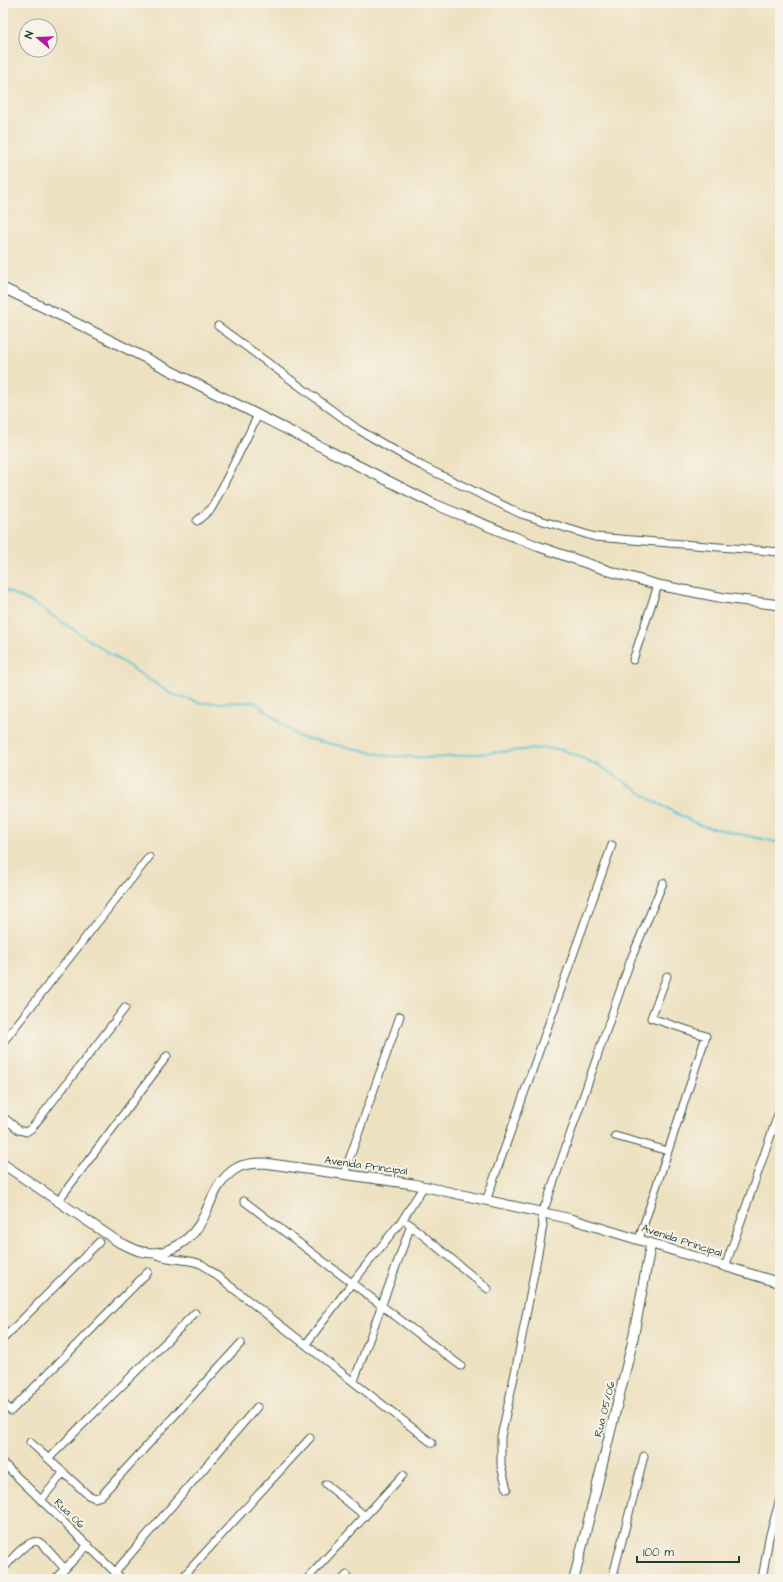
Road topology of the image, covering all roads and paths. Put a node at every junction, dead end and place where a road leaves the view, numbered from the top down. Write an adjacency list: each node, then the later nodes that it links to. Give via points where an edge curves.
1 (3, 288): 3 (street)
2 (218, 326): 5 (street, via 359,430 422,466 521,514 595,537)
3 (258, 415): 4 (street, via 211,509); 6 (street, via 434,504 537,546)
4 (197, 521)
5 (780, 552)
6 (658, 585): 7 (street, via 724,598); 8 (street)
7 (780, 605)
8 (633, 660)
9 (612, 845): 26 (street)
10 (149, 858): 15 (street)
11 (663, 883): 27 (street, via 631,959 546,1204)
12 (667, 976): 20 (street, via 651,1018 706,1036)
13 (125, 1008): 18 (street, via 32,1128 26,1132 19,1130)
14 (400, 1016): 22 (street)
15 (3, 1042)
16 (167, 1056): 24 (street)
17 (780, 1109): 34 (street)
18 (3, 1117)
19 (615, 1136): 20 (street)
20 (668, 1151): 30 (street)
21 (3, 1164): 24 (street, Avenida Principal)
22 (344, 1174): 23 (street, Avenida Principal); 33 (street, Avenida Principal, via 264,1163 237,1168 218,1187 198,1227 189,1237 174,1248)
23 (424, 1186): 26 (street, Avenida Principal); 28 (street)
24 (58, 1201): 33 (street, Avenida Principal, via 120,1243)
25 (244, 1201): 36 (street)
26 (486, 1201): 27 (street, Avenida Principal)
27 (541, 1212): 30 (street, Avenida Principal); 57 (street, via 541,1237 501,1437 501,1466)
28 (403, 1219): 29 (street); 36 (street)
29 (411, 1226): 38 (street); 39 (street)
30 (639, 1239): 32 (street, Avenida Principal)
31 (99, 1242): 41 (street)
32 (651, 1243): 34 (street, Avenida Principal); 69 (street, Rua 05/06, via 632,1344)
33 (153, 1253): 43 (street, via 161,1258 203,1265)
34 (725, 1267): 37 (street, Avenida Principal)
35 (148, 1272): 46 (street, via 11,1410)
36 (352, 1283): 39 (street); 43 (street)
37 (780, 1283)
38 (488, 1289)
39 (382, 1306): 44 (street); 45 (street)
40 (195, 1313): 52 (street)
41 (3, 1339)
42 (241, 1343): 54 (street, via 101,1496 95,1498 88,1495)
43 (306, 1344): 45 (street)
44 (461, 1366)
45 (354, 1381): 50 (street)
46 (3, 1402)
47 (257, 1407): 64 (street)
48 (310, 1438): 67 (street)
49 (30, 1442): 52 (street)
50 (432, 1442)
51 (644, 1456): 70 (street)
52 (49, 1458): 54 (street)
53 (3, 1463): 59 (street, Rua 06)
54 (64, 1472): 59 (street)
55 (404, 1475): 60 (street)
56 (326, 1484): 60 (street)
57 (506, 1489)
58 (780, 1499): 71 (street, via 769,1538)
59 (41, 1500): 61 (street, Rua 06)
60 (365, 1516): 68 (street)
61 (88, 1546): 63 (street); 64 (street, Rua 06)
62 (3, 1569): 63 (street, via 33,1541 40,1542)
63 (65, 1569): 65 (street)
64 (115, 1572): 66 (street, Rua 06)
65 (55, 1579)
66 (122, 1579)
67 (181, 1579)
68 (307, 1579)
69 (574, 1579)
70 (612, 1579)
71 (762, 1579)

